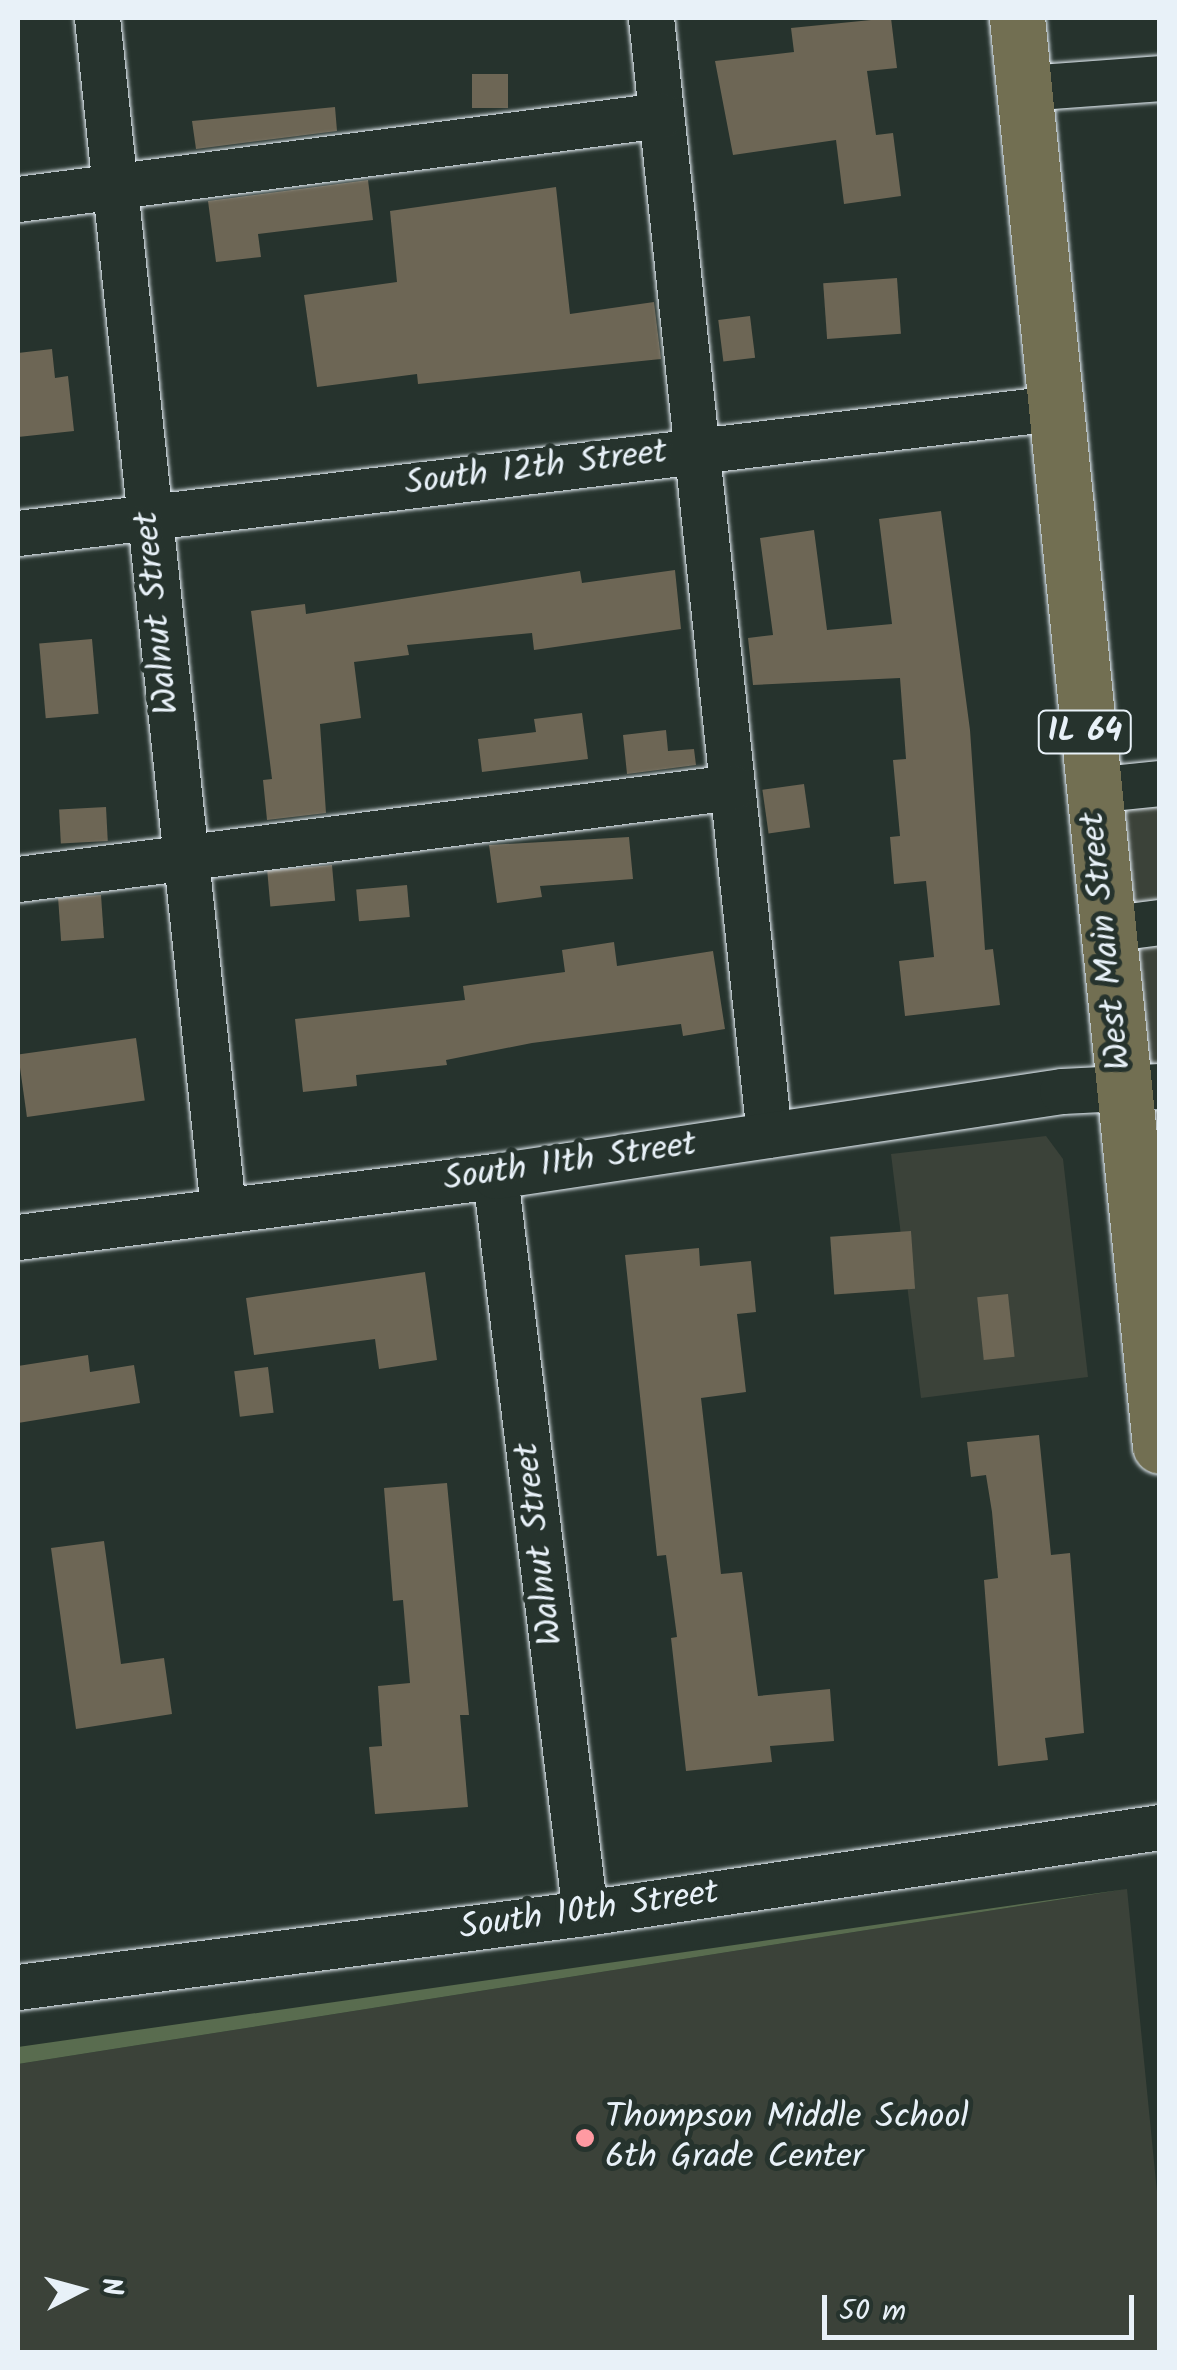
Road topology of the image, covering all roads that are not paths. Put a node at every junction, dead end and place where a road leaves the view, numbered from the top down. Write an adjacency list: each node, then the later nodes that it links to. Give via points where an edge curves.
1 (97, 18): 7 (street, Walnut Street)
2 (651, 18): 6 (street)
3 (1018, 18): 5 (main road, West Main Street / IL 64)
4 (1160, 78): 5 (street)
5 (1025, 88): 9 (main road, West Main Street / IL 64)
6 (662, 115): 7 (street); 10 (street)
7 (112, 186): 8 (street); 11 (street, Walnut Street)
8 (18, 200)
9 (1054, 408): 10 (street, South 12th Street); 15 (main road, West Main Street / IL 64)
10 (696, 450): 11 (street, South 12th Street); 14 (street)
11 (147, 514): 12 (street, South 12th Street); 16 (street, Walnut Street)
12 (18, 533)
13 (1160, 783): 15 (street)
14 (732, 787): 16 (street); 21 (street)
15 (1091, 790): 19 (main road, West Main Street / IL 64)
16 (184, 856): 17 (street); 23 (street, Walnut Street)
17 (18, 880)
18 (1160, 922): 19 (street)
19 (1106, 929): 20 (main road, West Main Street / IL 64)
20 (1141, 1086): 21 (street, South 11th Street); 25 (main road, West Main Street / IL 64)
21 (768, 1134): 22 (street, South 11th Street)
22 (496, 1176): 23 (street, South 11th Street); 27 (street, Walnut Street)
23 (224, 1208): 24 (street, South 11th Street)
24 (18, 1237)
25 (1160, 1446)
26 (1160, 1827): 27 (street, South 10th Street)
27 (585, 1913): 28 (street, South 10th Street)
28 (18, 1987)

